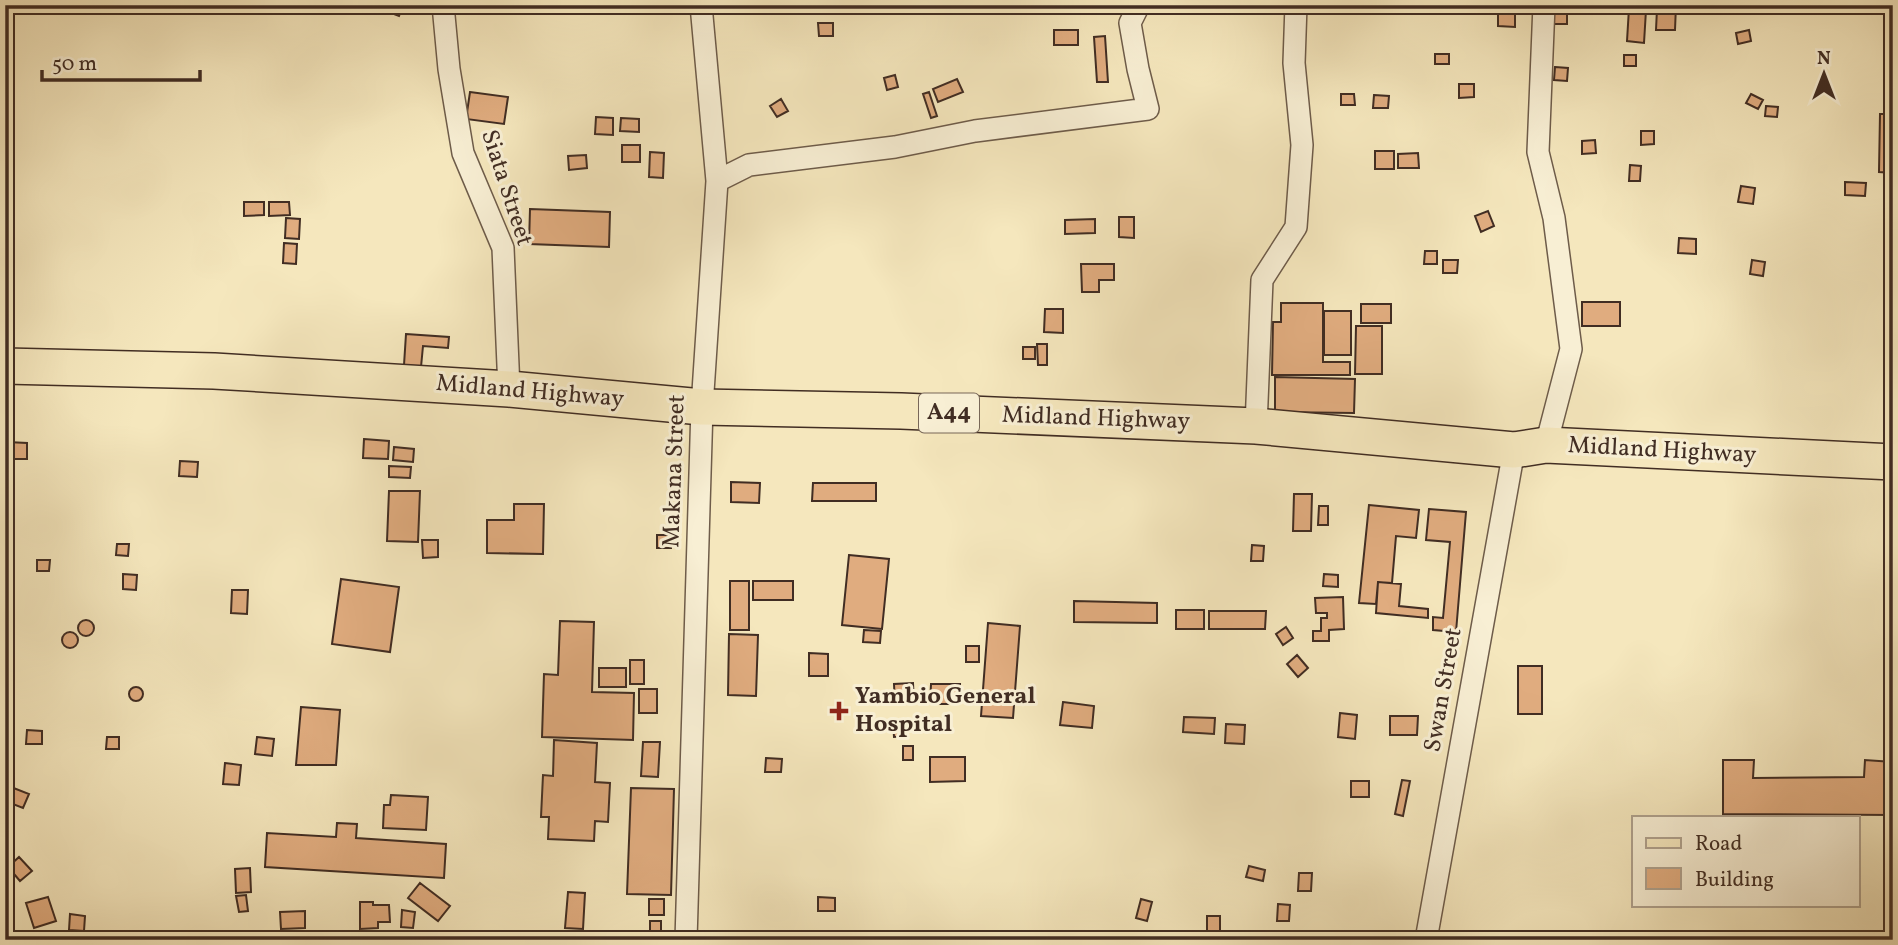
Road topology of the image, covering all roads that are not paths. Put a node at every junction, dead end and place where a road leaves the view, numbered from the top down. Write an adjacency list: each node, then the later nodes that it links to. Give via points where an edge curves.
1 (443, 5): 8 (street, Siata Street, via 463,153 503,248)
2 (701, 5): 6 (street, Makana Street)
3 (1139, 5): 6 (street, via 1130,23 1148,109 749,165)
4 (1296, 5): 10 (street, via 1294,63 1302,145 1296,227 1262,280)
5 (1544, 5): 11 (street, Swan Street, via 1538,152 1554,218 1571,349)
6 (718, 181): 9 (street, Makana Street)
7 (5, 366): 8 (main road, Midland Highway / A44, via 214,371)
8 (509, 389): 9 (main road, Midland Highway / A44)
9 (702, 407): 10 (main road, Midland Highway / A44); 13 (street, Makana Street)
10 (1256, 426): 11 (main road, Midland Highway / A44)
11 (1530, 447): 12 (main road, Midland Highway / A44); 14 (street, Swan Street)
12 (1893, 462)
13 (686, 940)
14 (1426, 940)

